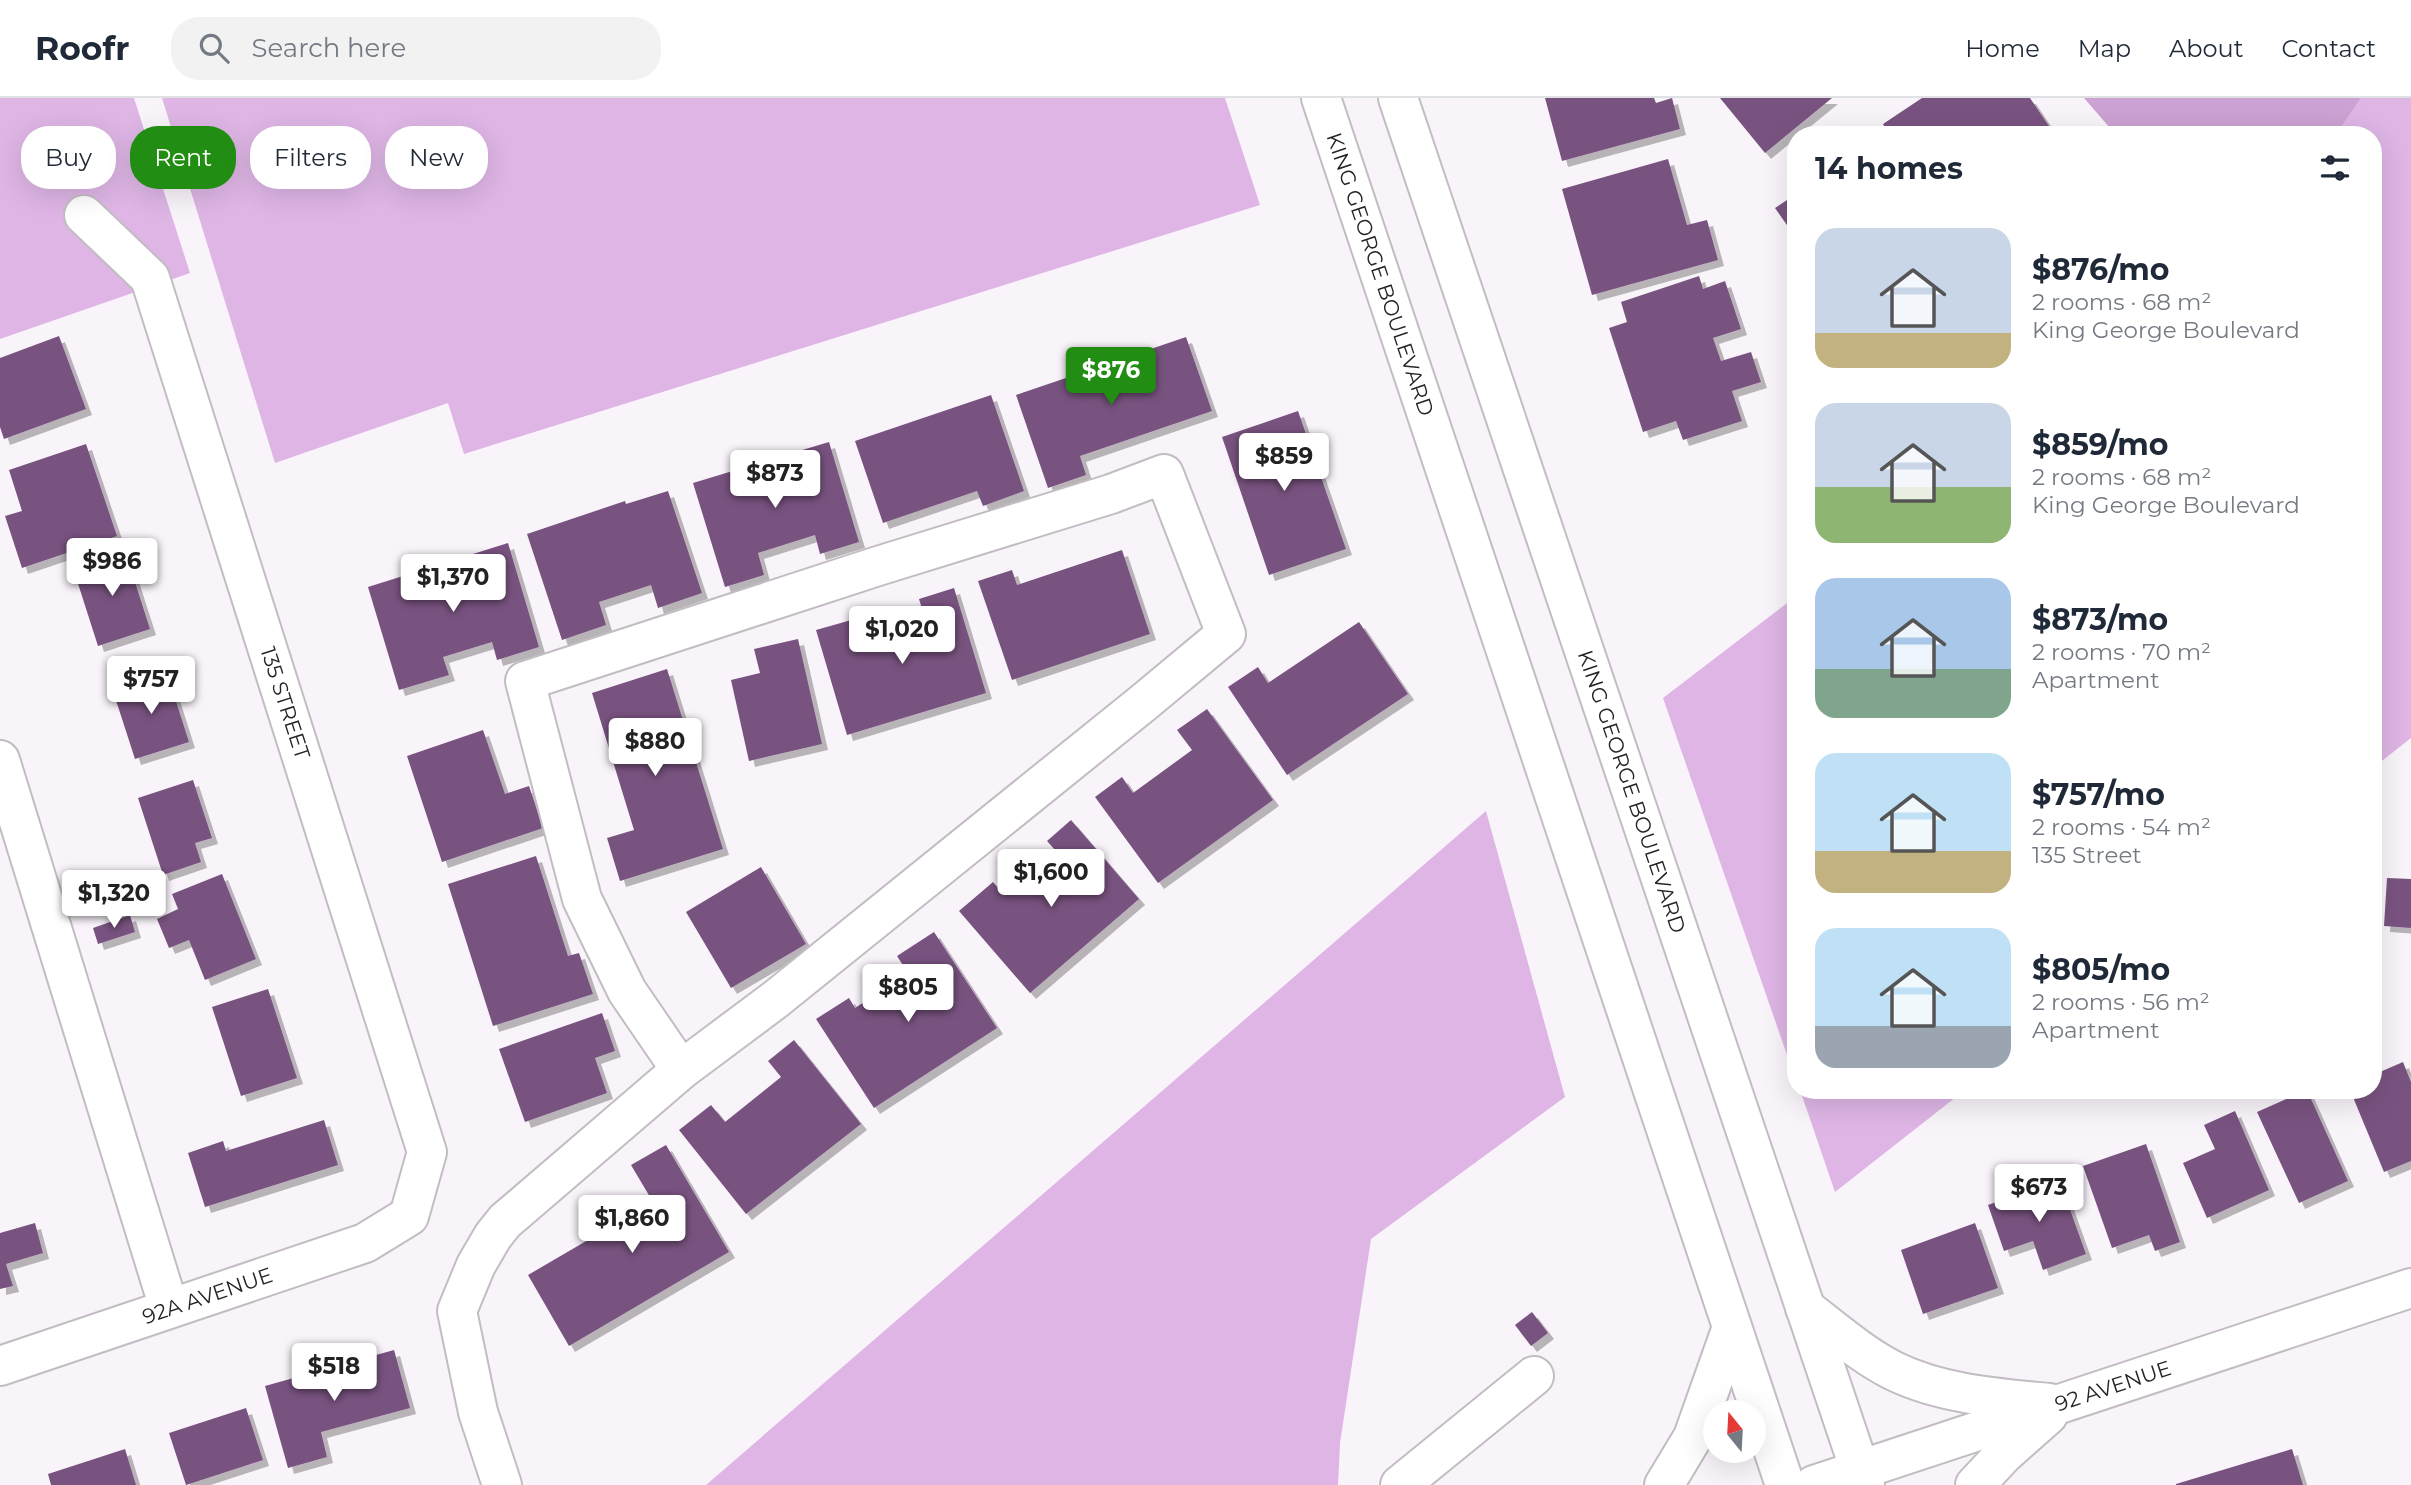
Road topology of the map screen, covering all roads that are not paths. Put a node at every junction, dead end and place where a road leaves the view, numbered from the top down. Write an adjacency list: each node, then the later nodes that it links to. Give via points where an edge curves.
1 (1321, 98): 10 (main road, KING GEORGE BOULEVARD)
2 (1398, 98): 9 (main road, KING GEORGE BOULEVARD)
3 (84, 215): 6 (main road, 135 STREET, via 150,278 427,1152)
4 (0, 760): 8 (main road)
5 (681, 1070): 5 (main road, via 776,999 1226,634 1164,474 525,681 582,899 627,991); 15 (main road, via 505,1221 476,1265 457,1311 478,1412)
6 (409, 1216): 8 (main road, 92A AVENUE, via 365,1243)
7 (2409, 1295): 13 (main road, 92 AVENUE)
8 (169, 1308): 11 (main road, 92A AVENUE)
9 (1805, 1308): 13 (main road, via 1852,1344 1921,1382 1965,1393); 14 (main road, KING GEORGE BOULEVARD)
10 (1732, 1327): 17 (main road, via 1693,1437); 18 (main road, KING GEORGE BOULEVARD)
11 (0, 1366)
12 (1534, 1376): 16 (main road)
13 (2060, 1404): 14 (main road, 92 AVENUE); 20 (main road)
14 (1862, 1478): 19 (main road, 92 AVENUE)
15 (502, 1485)
16 (1400, 1485)
17 (1664, 1485)
18 (1785, 1485)
19 (1814, 1485)
20 (1975, 1485)

